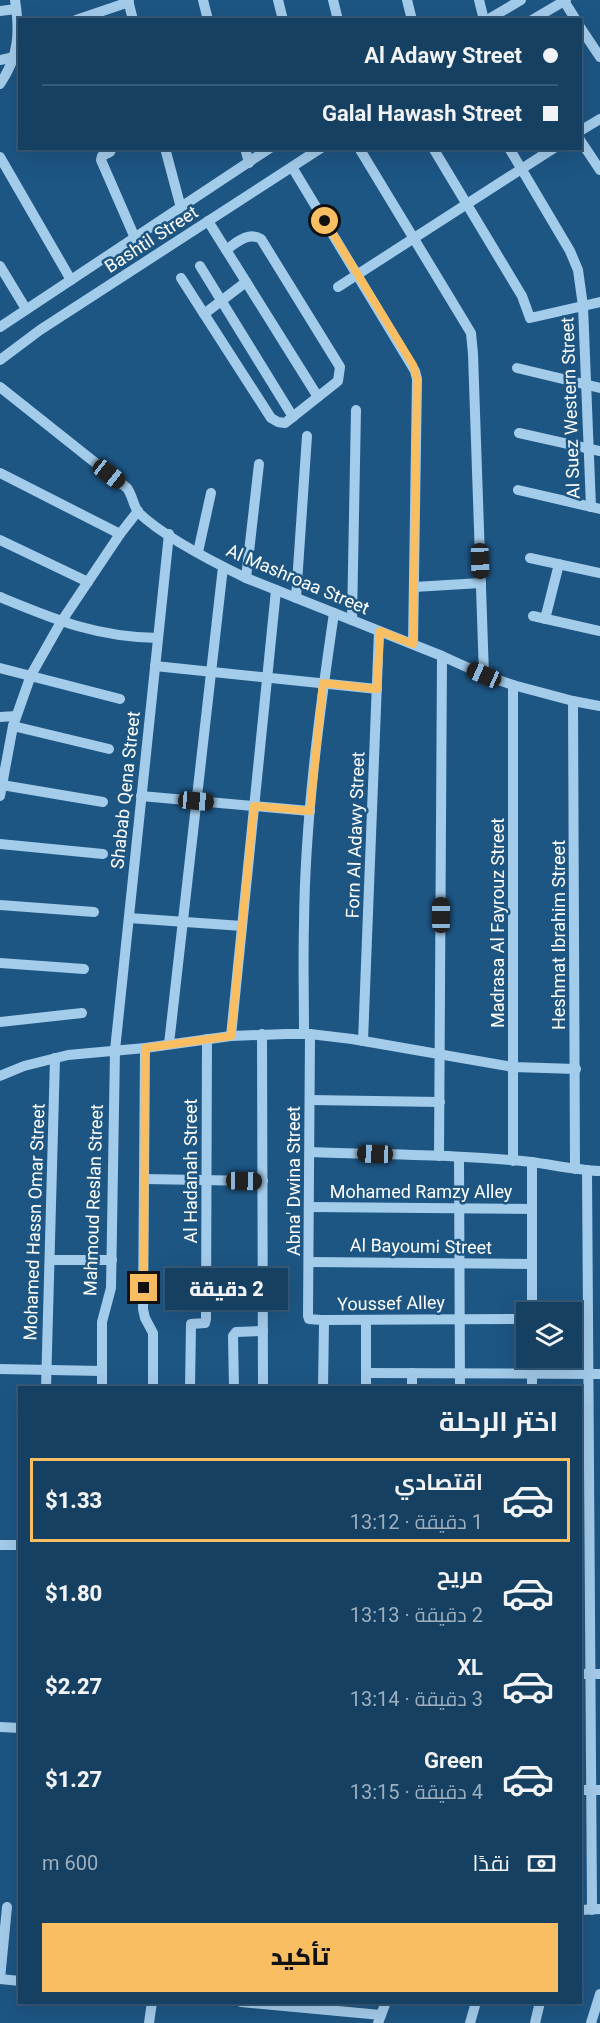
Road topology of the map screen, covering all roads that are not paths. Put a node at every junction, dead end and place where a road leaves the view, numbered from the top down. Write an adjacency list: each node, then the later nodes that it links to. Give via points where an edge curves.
1 (203, 0): 13 (street)
2 (278, 0): 14 (street)
3 (333, 0): 15 (street)
4 (407, 0): 16 (street)
5 (479, 0): 17 (street)
6 (521, 0): 18 (street)
7 (128, 1): 11 (street); 12 (street)
8 (565, 1): 19 (street); 20 (street)
9 (15, 4): 10 (street); 21 (street)
10 (0, 11)
11 (81, 18)
12 (132, 18)
13 (208, 18)
14 (282, 18)
15 (338, 18)
16 (412, 18)
17 (484, 18)
18 (489, 18)
19 (535, 18)
20 (575, 18)
21 (18, 30)
22 (582, 30): 25 (street)
23 (18, 43): 24 (street)
24 (14, 57): 26 (street); 27 (street)
25 (600, 57)
26 (0, 60)
27 (0, 84)
28 (600, 119): 29 (street)
29 (582, 130)
30 (582, 143): 44 (street)
31 (110, 150): 48 (street, via 101,160)
32 (166, 150): 46 (street)
33 (246, 150): 41 (street)
34 (267, 150): 41 (street, Bashtil Street)
35 (318, 150): 42 (street, Bashtil Street)
36 (360, 150): 49 (street)
37 (435, 150): 45 (street)
38 (510, 150): 43 (street, Al Suez Western Street)
39 (551, 150): 43 (street)
40 (0, 157): 55 (street)
41 (249, 163): 46 (street, Bashtil Street)
42 (292, 167): 47 (street, Bashtil Street); 53 (street)
43 (522, 169): 45 (street); 60 (street, Al Suez Western Street, via 574,260)
44 (600, 170)
45 (467, 204): 49 (street); 60 (street, via 522,296 529,316)
46 (181, 208): 48 (street, Bashtil Street)
47 (208, 221): 50 (street); 64 (street, Bashtil Street)
48 (135, 238): 55 (street, Bashtil Street)
49 (414, 238): 53 (street); 92 (street, via 466,324 473,343)
50 (226, 250): 56 (street); 69 (street, via 250,236 261,239 340,367 338,381)
51 (0, 266): 61 (street)
52 (200, 266): 58 (street)
53 (358, 275): 57 (street); 93 (street, via 413,365 417,379)
54 (181, 278): 62 (street)
55 (71, 280): 61 (street, Bashtil Street)
56 (246, 282): 58 (street); 69 (street)
57 (338, 287)
58 (222, 300): 62 (street); 71 (street)
59 (600, 302): 60 (street)
60 (583, 306): 66 (street, Al Suez Western Street)
61 (26, 309): 63 (street, Bashtil Street)
62 (204, 314): 71 (street, via 271,418 285,423)
63 (0, 327)
64 (0, 360)
65 (517, 368): 66 (street)
66 (586, 385): 68 (street); 74 (street, Al Suez Western Street)
67 (0, 387): 81 (street, Al Mashroaa Street, via 128,488)
68 (600, 388)
69 (318, 397): 71 (street)
70 (356, 410): 100 (street)
71 (293, 417)
72 (519, 433): 74 (street)
73 (307, 436): 96 (street)
74 (588, 449): 75 (street); 80 (street, Al Suez Western Street)
75 (600, 451)
76 (258, 464): 90 (street)
77 (0, 473): 82 (street)
78 (518, 490): 80 (street)
79 (211, 493): 85 (street)
80 (595, 508)
81 (138, 511): 82 (street); 83 (street, Al Mashroaa Street)
82 (120, 534): 91 (street)
83 (169, 534): 85 (street, Al Mashroaa Street); 104 (street, Shabab Qena Street)
84 (0, 540): 91 (street)
85 (198, 552): 88 (street, Al Mashroaa Street)
86 (530, 558): 87 (street)
87 (559, 564): 89 (street); 99 (street)
88 (223, 567): 90 (street, Al Mashroaa Street); 109 (street)
89 (600, 573)
90 (246, 578): 94 (street, Al Mashroaa Street)
91 (88, 582): 101 (street)
92 (481, 584): 93 (street); 111 (street)
93 (414, 587): 105 (street)
94 (276, 590): 96 (street, Al Mashroaa Street); 112 (street)
95 (0, 597): 101 (street)
96 (296, 598): 97 (street, Al Mashroaa Street)
97 (334, 613): 100 (street, Al Mashroaa Street); 113 (street, Abna' Dwina Street)
98 (533, 616): 99 (street)
99 (545, 619): 103 (street)
100 (352, 620): 102 (street, Al Mashroaa Street)
101 (61, 622): 104 (street, via 108,635); 110 (street)
102 (380, 631): 105 (street, Al Mashroaa Street); 115 (street, Forn Al Adawy Street)
103 (600, 632)
104 (158, 638): 107 (street, Shabab Qena Street)
105 (413, 644): 106 (street, Al Mashroaa Street)
106 (442, 656): 111 (street, Al Mashroaa Street); 147 (street)
107 (155, 666): 109 (street); 123 (street, Shabab Qena Street)
108 (0, 668): 110 (street)
109 (211, 672): 112 (street); 124 (street)
110 (31, 675): 116 (street); 120 (street)
111 (484, 675): 114 (street, Al Mashroaa Street)
112 (267, 678): 113 (street); 126 (street)
113 (323, 683): 115 (street); 127 (street, Abna' Dwina Street)
114 (513, 685): 117 (street, Al Mashroaa Street); 149 (street, Madrasa Al Fayrouz Street)
115 (377, 689): 143 (street, Forn Al Adawy Street)
116 (120, 699)
117 (573, 701): 118 (street, Al Mashroaa Street); 150 (street, Heshmat Ibrahim Street)
118 (600, 706)
119 (0, 717): 120 (street)
120 (15, 721): 121 (street); 122 (street)
121 (108, 749)
122 (1, 782): 125 (street)
123 (141, 796): 124 (street); 132 (street, Shabab Qena Street)
124 (196, 801): 126 (street); 133 (street)
125 (103, 802)
126 (254, 806): 127 (street); 134 (street)
127 (310, 811): 139 (street, Abna' Dwina Street, via 304,922)
128 (0, 844): 129 (street)
129 (103, 854)
130 (0, 905): 131 (street)
131 (94, 912)
132 (129, 918): 133 (street); 146 (street, Shabab Qena Street)
133 (183, 922): 134 (street); 144 (street)
134 (242, 926): 141 (street)
135 (0, 963): 136 (street)
136 (84, 969)
137 (82, 1013): 138 (street)
138 (0, 1022)
139 (307, 1034): 140 (street); 143 (street); 152 (street, Abna' Dwina Street)
140 (262, 1035): 141 (street); 164 (street)
141 (231, 1036): 142 (street)
142 (207, 1039): 144 (street); 163 (street, Al Hadanah Street)
143 (363, 1041): 147 (street)
144 (169, 1044): 145 (street)
145 (145, 1048): 146 (street); 162 (street)
146 (115, 1050): 148 (street); 169 (street, Mahmoud Reslan Street)
147 (440, 1056): 149 (street); 153 (street)
148 (55, 1058): 151 (street); 168 (street, Mohamed Hassn Omar Street)
149 (513, 1067): 150 (street); 157 (street, Madrasa Al Fayrouz Street)
150 (576, 1069): 159 (street, Heshmat Ibrahim Street)
151 (0, 1076)
152 (310, 1100): 153 (street); 154 (street, Abna' Dwina Street)
153 (440, 1102): 155 (street)
154 (310, 1152): 155 (street); 165 (street, Abna' Dwina Street)
155 (439, 1156): 156 (street)
156 (459, 1157): 157 (street); 166 (street)
157 (513, 1161): 158 (street)
158 (532, 1162): 159 (street); 167 (street)
159 (575, 1169): 160 (street)
160 (587, 1170): 161 (street); 187 (street)
161 (600, 1171)
162 (144, 1179): 163 (street); 190 (street, via 143,1310 153,1333)
163 (207, 1180): 164 (street); 191 (street, Al Hadanah Street, via 206,1319 205,1323 190,1327)
164 (262, 1181): 178 (street)
165 (309, 1207): 166 (street, Mohamed Ramzy Alley); 170 (street, Abna' Dwina Street)
166 (459, 1208): 167 (street, Mohamed Ramzy Alley); 171 (street)
167 (532, 1209): 172 (street)
168 (50, 1260): 169 (street); 181 (street, Mohamed Hassn Omar Street)
169 (112, 1260): 182 (street, Mahmoud Reslan Street, via 102,1322)
170 (309, 1262): 171 (street, Al Bayoumi Street); 176 (street, Abna' Dwina Street, via 308,1316)
171 (460, 1263): 172 (street, Al Bayoumi Street); 174 (street)
172 (532, 1264): 173 (street)
173 (532, 1302)
174 (460, 1319): 175 (street, Youssef Alley); 177 (street, Youssef Alley); 185 (street)
175 (516, 1319)
176 (323, 1320): 177 (street, Youssef Alley); 194 (street)
177 (366, 1320): 183 (street)
178 (262, 1331): 192 (street, via 236,1332); 193 (street)
179 (532, 1368): 186 (street)
180 (0, 1369): 181 (street)
181 (45, 1370): 182 (street); 188 (street, Mohamed Hassn Omar Street)
182 (102, 1371): 189 (street, Mahmoud Reslan Street)
183 (366, 1373): 184 (street); 195 (street)
184 (412, 1373): 185 (street); 196 (street)
185 (460, 1373): 186 (street); 197 (street)
186 (532, 1374): 187 (street); 198 (street)
187 (594, 1374): 201 (street)
188 (45, 1386)
189 (102, 1386)
190 (153, 1386)
191 (189, 1386)
192 (234, 1386)
193 (263, 1386)
194 (323, 1386)
195 (366, 1386)
196 (411, 1386)
197 (460, 1386)
198 (532, 1386)
199 (0, 1545): 200 (street)
200 (18, 1545)
201 (590, 1674): 204 (street)
202 (0, 1727): 203 (street)
203 (18, 1728)
204 (591, 1790): 206 (street)
205 (4, 1907): 207 (street)
206 (596, 1909)
207 (0, 1979): 208 (street)
208 (18, 1981)
209 (600, 1995): 219 (street)
210 (152, 2004): 216 (street)
211 (257, 2004): 215 (street)
212 (385, 2004): 215 (street)
213 (475, 2004): 217 (street)
214 (540, 2004): 218 (street)
215 (379, 2019)
216 (149, 2023)
217 (470, 2023)
218 (535, 2023)
219 (591, 2023)

